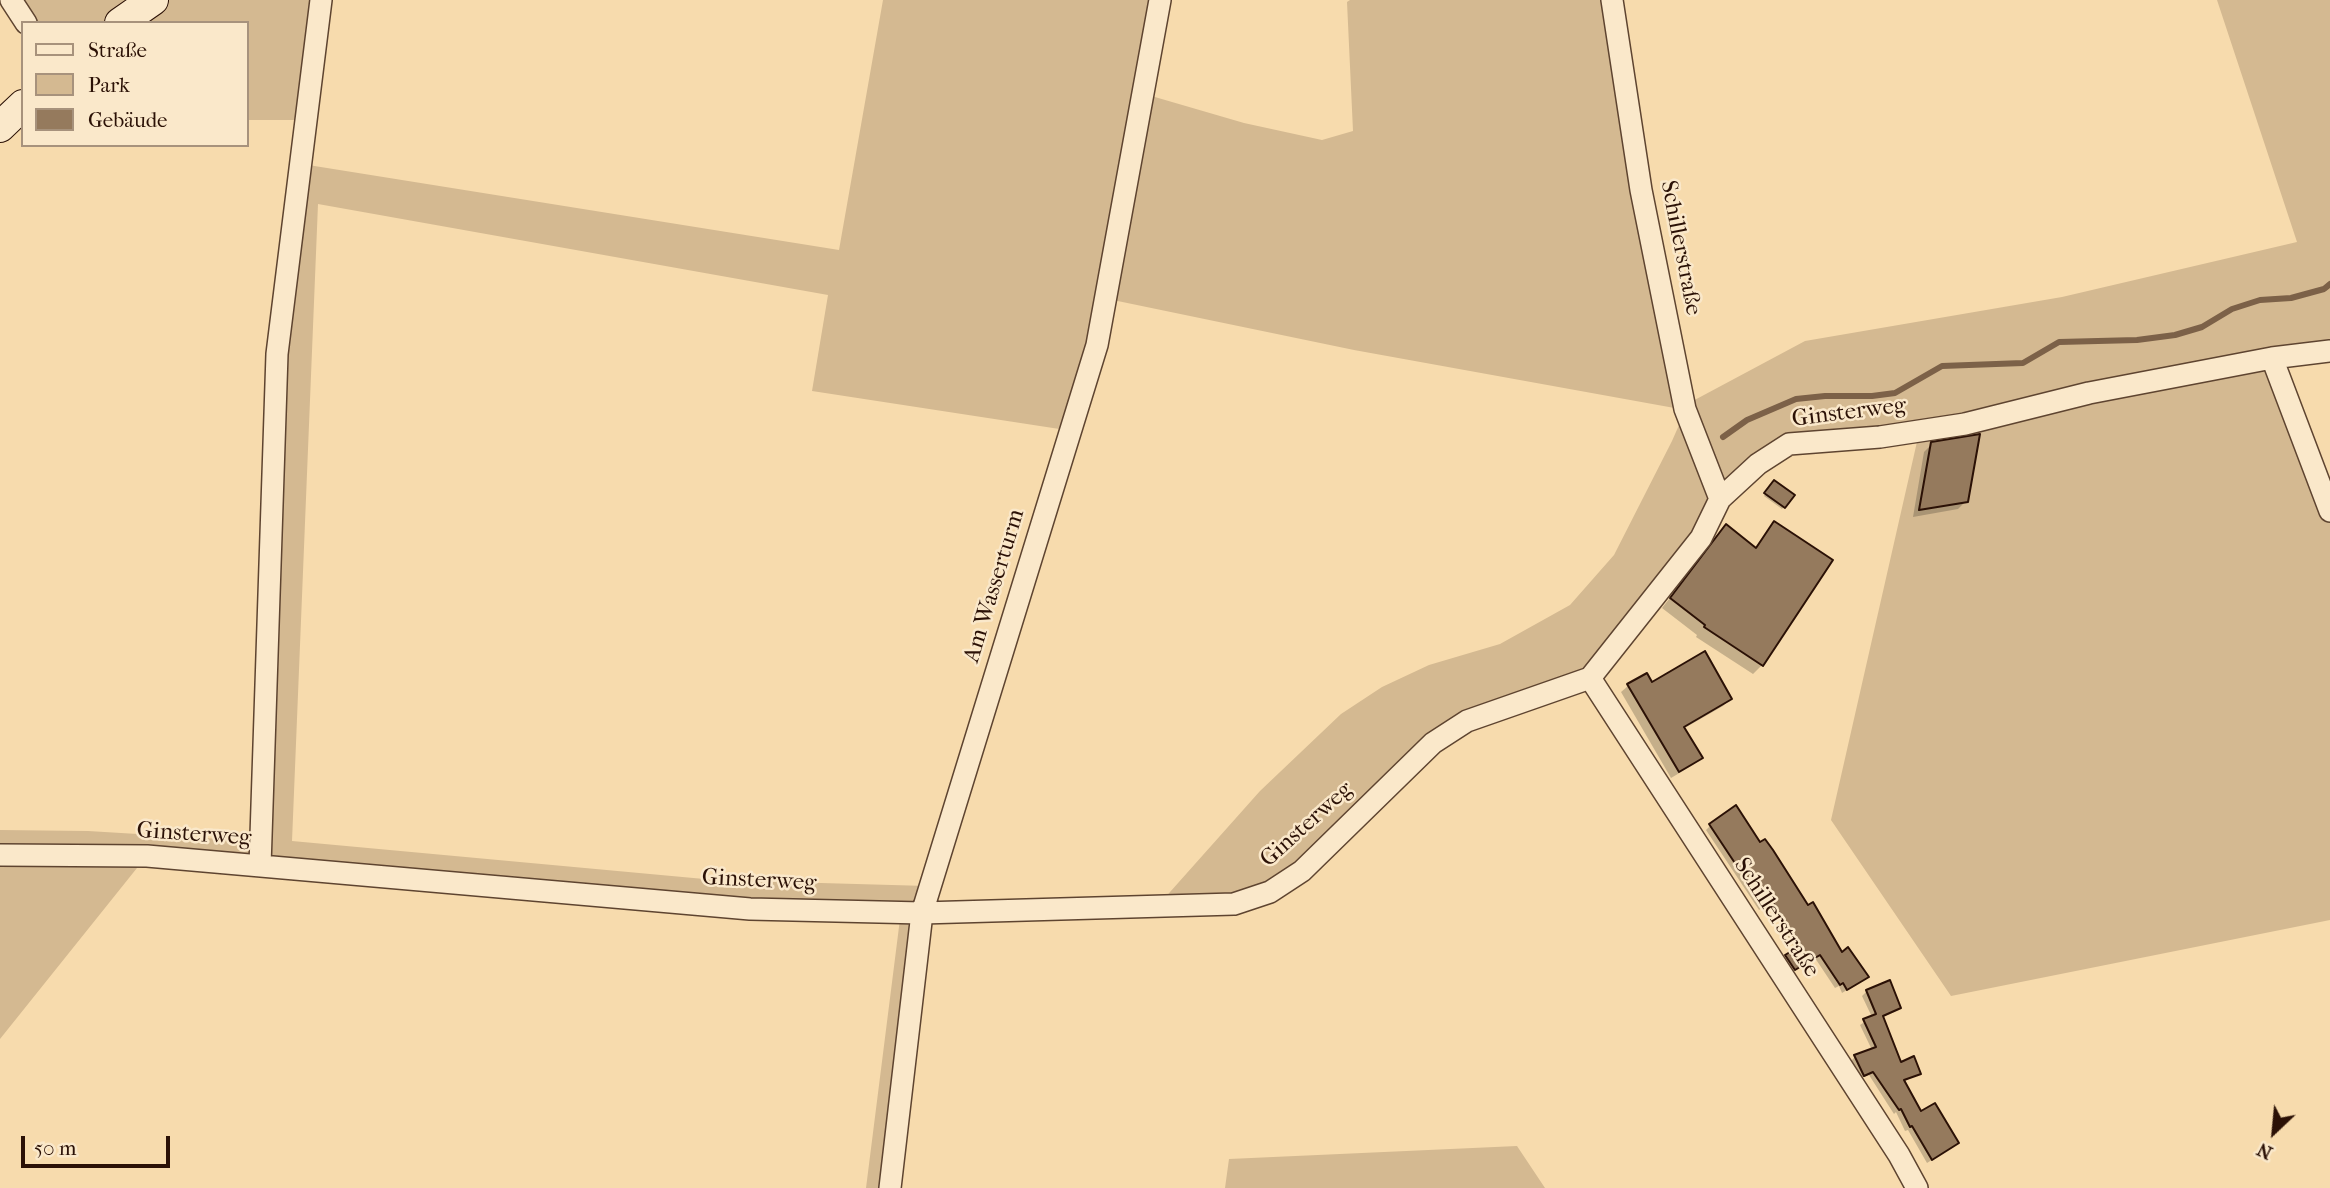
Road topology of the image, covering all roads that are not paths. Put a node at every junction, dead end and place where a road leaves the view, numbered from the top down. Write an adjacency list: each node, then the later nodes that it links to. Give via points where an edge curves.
1 (11, 0): 6 (street)
2 (152, 0): 7 (main road)
3 (321, 0): 16 (street, via 277,354)
4 (1160, 0): 17 (street, Am Wasserturm, via 1097,345)
5 (1612, 0): 12 (street, Schillerstraße, via 1642,190 1685,409)
6 (25, 21)
7 (123, 21)
8 (21, 107): 9 (main road)
9 (0, 127)
10 (2330, 351): 11 (street, Ginsterweg)
11 (2272, 358): 12 (street, Ginsterweg, via 2089,393 1965,424 1789,444 1758,464); 13 (street)
12 (1720, 499): 14 (street, Ginsterweg, via 1701,538)
13 (2330, 511)
14 (1590, 678): 17 (street, Ginsterweg, via 1467,721 1433,743 1302,871 1270,892 1234,904); 19 (street, Schillerstraße)
15 (0, 855): 16 (street, Ginsterweg, via 147,856)
16 (260, 866): 17 (street, Ginsterweg, via 750,909)
17 (922, 913): 18 (street, Am Wasserturm)
18 (890, 1188)
19 (1917, 1188)

